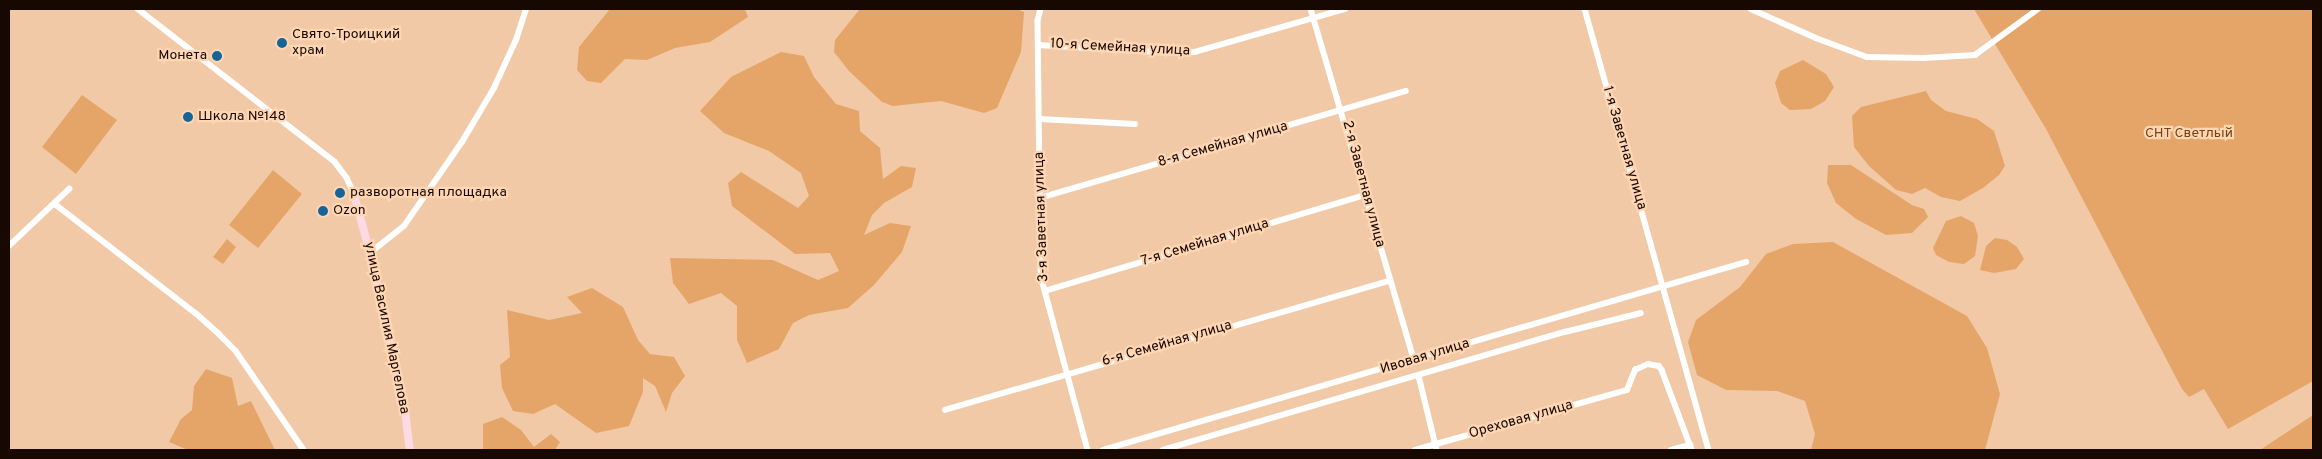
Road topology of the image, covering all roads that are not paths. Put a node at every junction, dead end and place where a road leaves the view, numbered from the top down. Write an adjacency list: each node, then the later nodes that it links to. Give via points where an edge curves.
1 (138, 9): 16 (street, улица Василия Маргелова, via 335,162 348,178)
2 (526, 9): 21 (street, via 494,88 462,142 404,226)
3 (1041, 9): 10 (street, 3-я Заветная улица)
4 (1311, 9): 9 (street, 2-я Заветная улица)
5 (1345, 9): 9 (street, 10-я Семейная улица)
6 (1585, 9): 24 (street, 1-я Заветная улица)
7 (1751, 9): 8 (street, via 1867,57 1924,58 1975,55)
8 (2038, 9)
9 (1313, 18): 10 (street, 10-я Семейная улица, via 1185,53); 12 (street, 2-я Заветная улица)
10 (1038, 45): 13 (street, 3-я Заветная улица)
11 (1406, 91): 12 (street, 8-я Семейная улица)
12 (1342, 110): 17 (street, 2-я Заветная улица); 18 (street, 8-я Семейная улица)
13 (1039, 119): 14 (street); 18 (street, 3-я Заветная улица)
14 (1135, 124)
15 (69, 189): 19 (street)
16 (353, 191): 21 (street, улица Василия Маргелова)
17 (1365, 195): 23 (street, 2-я Заветная улица); 25 (street, 7-я Семейная улица)
18 (1040, 198): 25 (street, 3-я Заветная улица, via 1041,273)
19 (55, 204): 20 (street); 33 (street, via 220,334 236,351)
20 (9, 246)
21 (370, 253): 34 (street, улица Василия Маргелова, via 405,411)
22 (1746, 262): 24 (street, Ивовая улица)
23 (1389, 281): 27 (street, 2-я Заветная улица); 28 (street, 6-я Семейная улица)
24 (1662, 287): 27 (street, Ивовая улица); 40 (street, 1-я Заветная улица)
25 (1045, 291): 28 (street, 3-я Заветная улица)
26 (1641, 313): 29 (street, Ивовая улица)
27 (1414, 360): 36 (street, Ивовая улица)
28 (1066, 374): 30 (street, 6-я Семейная улица); 35 (street, 3-я Заветная улица)
29 (1419, 376): 31 (street); 37 (street, Ивовая улица)
30 (945, 410)
31 (1436, 447): 32 (street, Ореховая улица, via 1627,390 1636,368 1648,364 1659,366); 38 (street, Ореховая улица)
32 (1691, 448): 39 (street)
33 (304, 450)
34 (410, 450)
35 (1088, 450)
36 (1103, 450)
37 (1163, 450)
38 (1415, 450)
39 (1671, 450)
40 (1709, 450)

